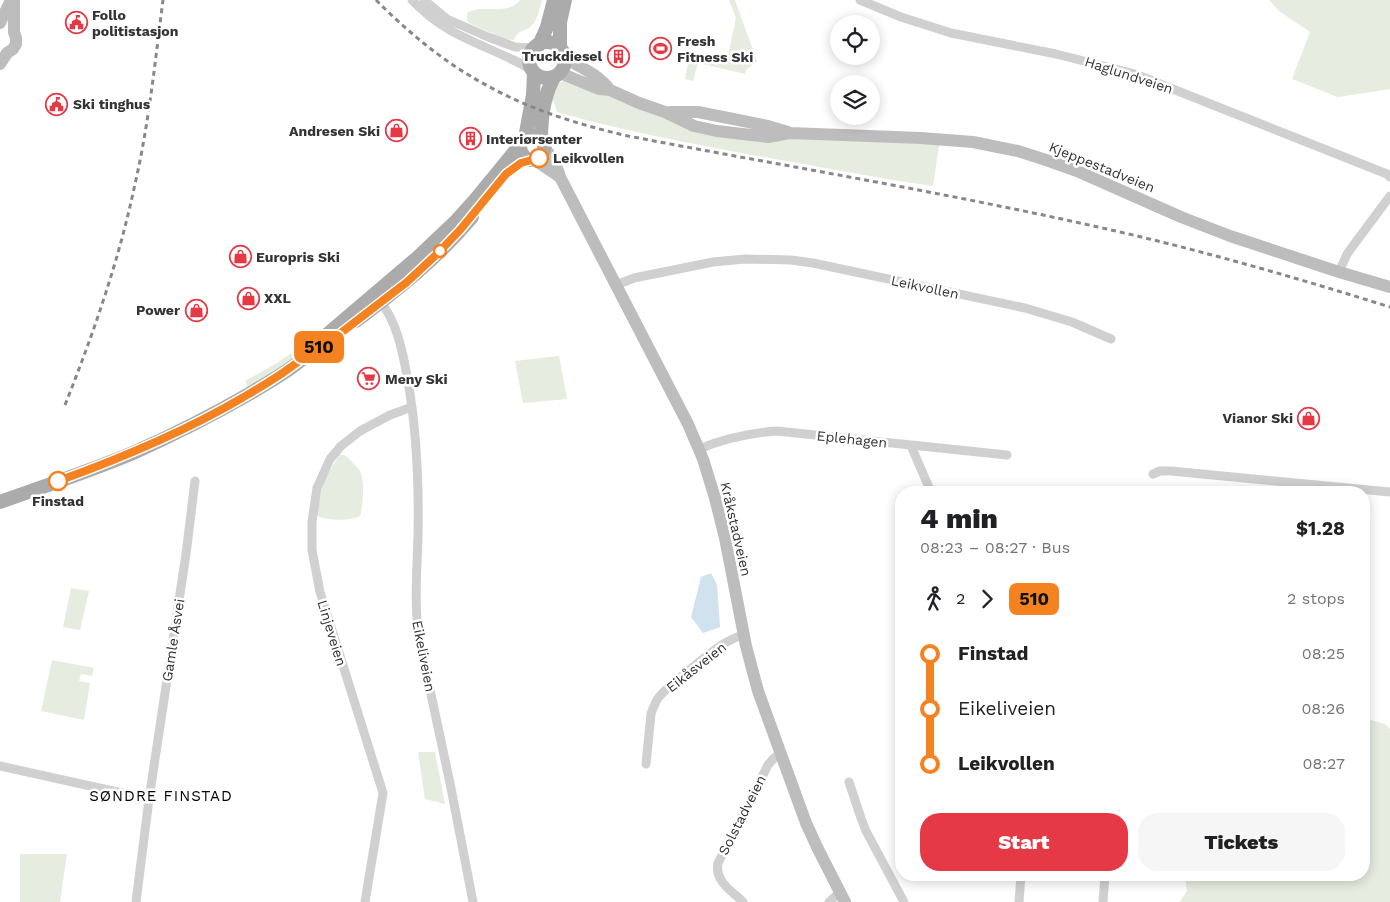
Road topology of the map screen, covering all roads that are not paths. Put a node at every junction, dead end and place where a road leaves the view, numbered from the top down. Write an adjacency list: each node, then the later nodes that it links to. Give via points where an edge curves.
1 (12, 0): 7 (main road); 8 (main road)
2 (412, 0): 12 (street, via 448,30)
3 (424, 0): 9 (street, via 447,18 504,44)
4 (554, 0): 9 (main road, via 547,27)
5 (565, 0): 10 (main road, via 560,22)
6 (860, 0): 19 (street, Haglundveien, via 951,33 1135,74)
7 (0, 25): 8 (main road)
8 (14, 32): 11 (main road, via 16,44)
9 (536, 46): 10 (main road, via 550,43); 12 (main road, via 529,61)
10 (562, 53): 13 (main road, via 564,66); 14 (main road, Kjeppestadveien, via 598,77)
11 (2, 57)
12 (533, 71): 13 (main road, via 544,78); 15 (main road, via 534,95)
13 (557, 75): 14 (main road, Kjeppestadveien); 16 (main road, via 546,96 541,122)
14 (610, 90): 21 (main road, Kjeppestadveien, via 665,112 698,112 790,133 940,139 1018,151 1077,171 1214,230)
15 (523, 142): 16 (main road, via 532,136); 17 (main road, via 521,153); 24 (main road, via 476,200)
16 (543, 144): 17 (main road, via 541,157); 18 (main road, Kråkstadveien, via 552,156)
17 (532, 160): 18 (main road, Kråkstadveien); 24 (main road, via 521,163 506,174 460,230 419,271)
18 (560, 177): 22 (main road, Kråkstadveien)
19 (1390, 177)
20 (1390, 196): 21 (street, via 1347,254)
21 (1339, 272): 23 (main road, Kjeppestadveien)
22 (616, 285): 25 (street, Leikvollen, via 634,278 713,262 791,260 1025,308 1072,322); 28 (main road, Kråkstadveien)
23 (1390, 287)
24 (378, 298): 26 (street, Eikeliveien, via 398,336); 36 (main road, via 329,342 219,411 111,462)
25 (1111, 340)
26 (412, 407): 47 (street, Linjeveien, via 360,430 330,459 317,488 312,522 312,550 320,592 383,793); 48 (street, Eikeliveien, via 418,487 416,617)
27 (912, 446): 28 (street, Eplehagen, via 777,432 737,436); 29 (street, Eplehagen); 32 (street)
28 (699, 449): 37 (main road, Kråkstadveien, via 721,519)
29 (1007, 455)
30 (1153, 474): 33 (street, via 1171,471)
31 (195, 481): 42 (street, Gamle Åsvei)
32 (929, 486)
33 (1327, 486)
34 (1370, 490): 35 (street)
35 (1390, 492)
36 (0, 502)
37 (743, 635): 38 (main road, Kråkstadveien); 39 (street, Eikåsveien, via 710,654 658,698 651,714)
38 (781, 755): 45 (main road, Kråkstadveien, via 806,823); 49 (street, Solstadveien, via 768,765 718,863 720,880)
39 (646, 764)
40 (0, 766): 42 (street)
41 (849, 782): 51 (street, via 866,831)
42 (149, 799): 46 (street, Gamle Åsvei)
43 (1020, 881): 52 (street)
44 (1105, 881): 53 (street)
45 (842, 897): 50 (street)
46 (136, 902)
47 (365, 902)
48 (473, 902)
49 (743, 902)
50 (829, 902)
51 (904, 902)
52 (1019, 902)
53 (1103, 902)

